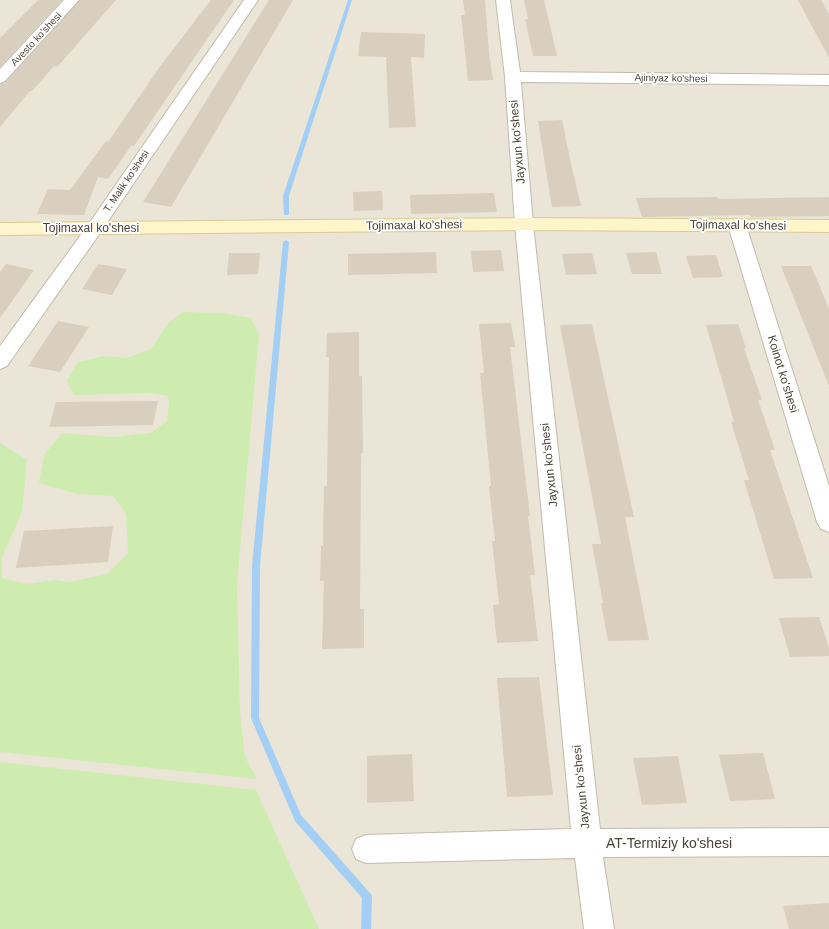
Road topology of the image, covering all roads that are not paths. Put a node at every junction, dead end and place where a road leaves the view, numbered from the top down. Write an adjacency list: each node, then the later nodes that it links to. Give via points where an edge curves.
1 (72, 0): 5 (street, Avesto ko'shesi)
2 (251, 0): 11 (street, T. Malik ko'shesi)
3 (503, 0): 4 (street, Jayxun ko'shesi)
4 (513, 77): 6 (street, Ajiniyaz ko'shesi); 7 (street, Jayxun ko'shesi)
5 (0, 78)
6 (829, 80)
7 (524, 224): 8 (street, Tojimaxal ko'shesi); 11 (street, Tojimaxal ko'shesi); 15 (street, Jayxun ko'shesi)
8 (737, 225): 9 (street, Tojimaxal ko'shesi); 13 (street, Koinot ko'shesi)
9 (829, 226)
10 (0, 228): 11 (street, Tojimaxal ko'shesi)
11 (94, 229): 12 (street, T. Malik ko'shesi)
12 (0, 361)
13 (829, 522)
14 (829, 842): 15 (street, AT-Termiziy ko'shesi)
15 (587, 843): 16 (street, AT-Termiziy ko'shesi); 17 (street, Jayxun ko'shesi)
16 (366, 849)
17 (599, 929)

